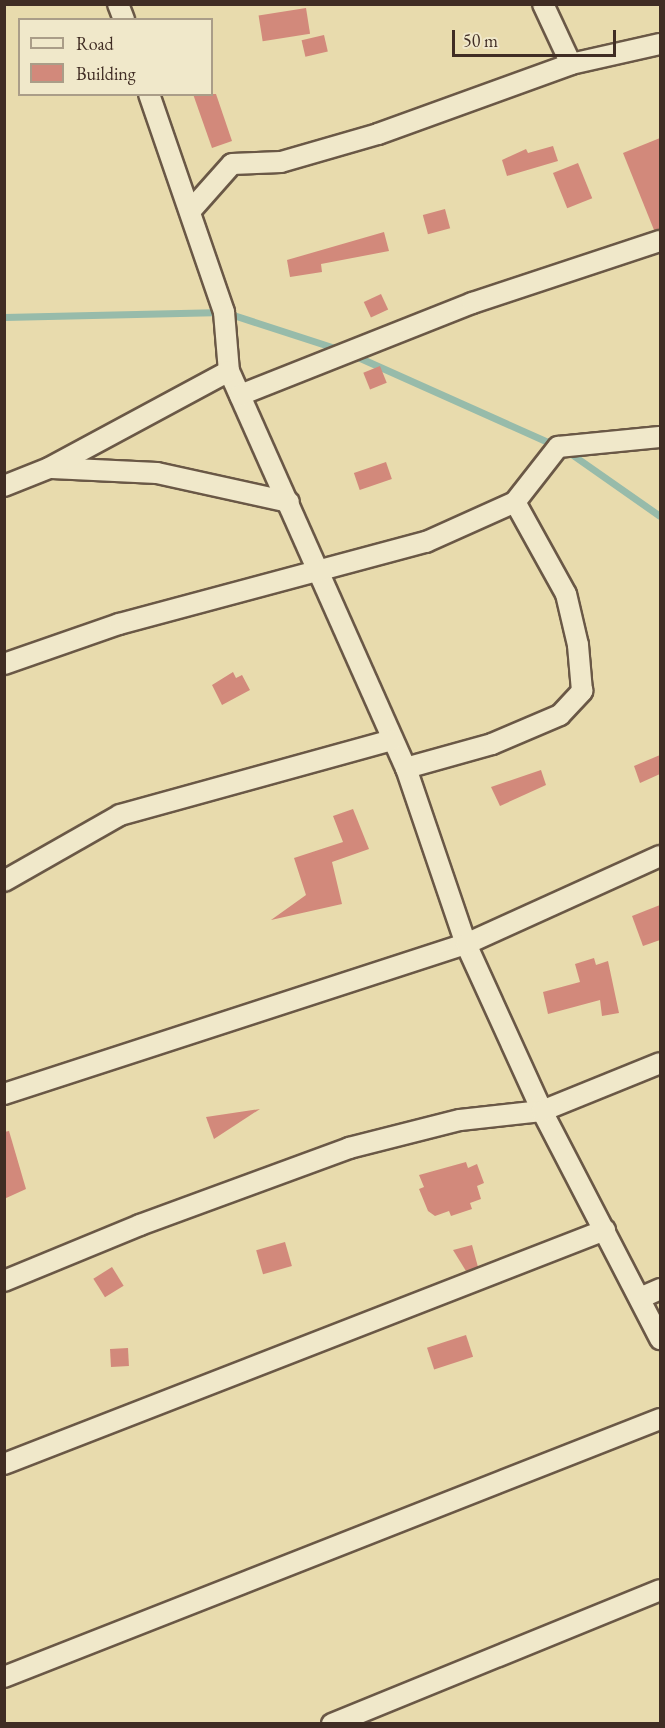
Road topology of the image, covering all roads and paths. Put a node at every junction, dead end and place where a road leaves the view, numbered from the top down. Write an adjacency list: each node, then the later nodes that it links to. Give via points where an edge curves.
1 (543, 4): 3 (street)
2 (660, 44): 3 (street)
3 (572, 64): 5 (street, via 378,134 281,162 232,164)
4 (150, 96): 5 (street)
5 (192, 209): 7 (street, via 224,312)
6 (660, 241): 8 (street, via 472,303)
7 (229, 371): 8 (street); 10 (street)
8 (240, 395): 12 (street)
9 (660, 437): 13 (street, via 558,447)
10 (49, 468): 11 (street); 12 (street, via 157,473)
11 (4, 486)
12 (289, 502): 14 (street)
13 (515, 502): 14 (street, via 426,542); 17 (street, via 566,594 578,645 582,691 560,715 492,744)
14 (318, 571): 15 (street, via 118,624); 16 (street)
15 (4, 664)
16 (392, 740): 17 (street); 19 (street, via 120,815)
17 (406, 768): 20 (street)
18 (660, 856): 20 (street)
19 (4, 881)
20 (466, 944): 22 (street); 23 (street)
21 (660, 1063): 23 (street)
22 (4, 1094)
23 (542, 1111): 24 (street); 25 (street, via 460,1120 349,1148 140,1224)
24 (605, 1230): 27 (street); 30 (street)
25 (4, 1281)
26 (660, 1289): 27 (street)
27 (640, 1298): 28 (street)
28 (660, 1339)
29 (660, 1419): 32 (street)
30 (4, 1464)
31 (660, 1590): 33 (street)
32 (4, 1677)
33 (332, 1724)

